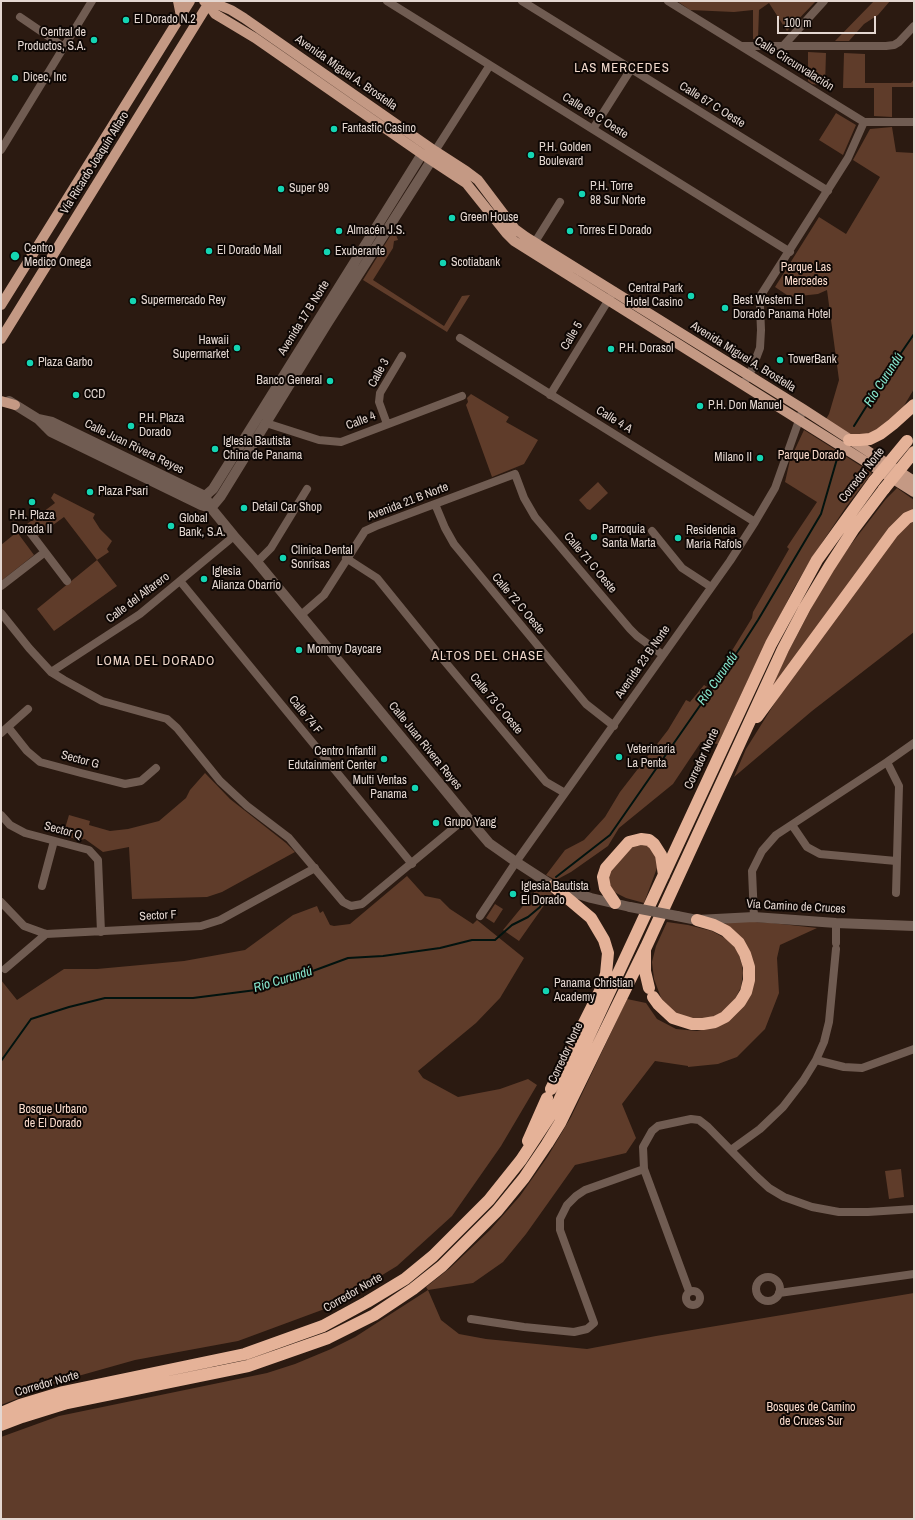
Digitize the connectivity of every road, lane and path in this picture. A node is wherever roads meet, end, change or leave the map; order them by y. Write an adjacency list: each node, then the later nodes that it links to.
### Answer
1 (92, 1): 18 (street)
2 (178, 1): 11 (main road)
3 (190, 1): 11 (main road, Vía Ricardo Joaquín Alfaro)
4 (225, 1): 10 (main road)
5 (387, 1): 19 (street, Calle 68 C Oeste)
6 (522, 1): 20 (street, Calle 67 C Oeste)
7 (668, 1): 17 (street, Calle Circunvalación)
8 (824, 1): 16 (street)
9 (208, 2): 10 (main road, Avenida Miguel A. Brostella); 13 (main road, Avenida Miguel A. Brostella); 14 (main road, Vía Ricardo Joaquín Alfaro)
10 (231, 10): 21 (main road, Avenida Miguel A. Brostella)
11 (181, 16): 34 (main road, Vía Ricardo Joaquín Alfaro)
12 (20, 17): 18 (street)
13 (226, 20): 14 (main road); 21 (main road, Avenida Miguel A. Brostella)
14 (196, 24): 36 (main road, Vía Ricardo Joaquín Alfaro)
15 (914, 26): 16 (street)
16 (784, 45): 17 (street)
17 (742, 46): 22 (street, Calle Circunvalación)
18 (64, 47): 25 (street)
19 (490, 65): 24 (street, Calle 68 C Oeste); 27 (street, Avenida 17 B Norte)
20 (631, 68): 24 (street); 28 (street, Calle 67 C Oeste)
21 (349, 98): 26 (main road, Avenida Miguel A. Brostella); 27 (main road, Avenida Miguel A. Brostella)
22 (864, 122): 23 (street); 28 (street)
23 (914, 122)
24 (593, 129): 31 (street, Calle 68 C Oeste)
25 (1, 150)
26 (422, 154): 27 (main road, Avenida Miguel A. Brostella); 58 (street, Avenida 17 B Norte)
27 (433, 156): 30 (main road, Avenida Miguel A. Brostella); 33 (main road, Avenida Miguel A. Brostella); 48 (street, Avenida 17 B Norte)
28 (828, 191): 31 (street)
29 (560, 202): 30 (street)
30 (535, 242): 32 (main road, Avenida Miguel A. Brostella)
31 (790, 252): 38 (street)
32 (614, 291): 33 (street, Calle 5); 38 (main road, Avenida Miguel A. Brostella)
33 (608, 300): 39 (main road, Avenida Miguel A. Brostella); 40 (street, Calle 5)
34 (1, 305)
35 (460, 338): 40 (street, Calle 4 A)
36 (1, 339)
37 (402, 356): 49 (street, Calle 3)
38 (749, 375): 39 (street); 46 (main road, Avenida Miguel A. Brostella)
39 (743, 385): 47 (main road, Avenida Miguel A. Brostella)
40 (550, 395): 62 (street, Calle 4 A)
41 (1, 396): 44 (street, Calle Juan Rivera Reyes)
42 (462, 396): 49 (street, Calle 4)
43 (1, 401): 44 (main road)
44 (15, 405): 58 (street, Calle Juan Rivera Reyes)
45 (914, 405): 51 (highway)
46 (802, 409): 47 (street, Avenida 23 B Norte); 51 (main road, Avenida Miguel A. Brostella)
47 (798, 420): 53 (main road, Avenida Miguel A. Brostella); 62 (street, Avenida 23 B Norte)
48 (266, 422): 49 (street, Calle 4); 60 (street, Avenida 17 B Norte)
49 (387, 424)
50 (911, 438): 93 (highway, Corredor Norte, bridge)
51 (848, 440): 53 (main road, Avenida Miguel A. Brostella)
52 (914, 452): 80 (highway, Corredor Norte, bridge)
53 (869, 458): 55 (main road); 57 (main road)
54 (515, 474): 59 (street, Avenida 21 B Norte); 75 (street, Calle 71 C Oeste)
55 (914, 481)
56 (307, 489): 68 (street)
57 (914, 492)
58 (203, 501): 60 (street, Calle Juan Rivera Reyes)
59 (435, 504): 67 (street, Avenida 21 B Norte); 78 (street, Calle 72 C Oeste)
60 (211, 508): 65 (street, Calle Juan Rivera Reyes)
61 (914, 515): 80 (highway)
62 (755, 522): 72 (street, Avenida 23 B Norte)
63 (29, 531): 66 (street)
64 (652, 531): 72 (street)
65 (234, 536): 68 (street, Calle Juan Rivera Reyes); 70 (street, Calle del Alfarero)
66 (45, 552): 69 (street); 71 (street)
67 (346, 558): 74 (street, Avenida 21 B Norte); 84 (street, Calle 73 C Oeste)
68 (257, 562): 74 (street, Calle Juan Rivera Reyes)
69 (67, 581)
70 (180, 581): 76 (street, Calle del Alfarero); 91 (street, Calle 74 F)
71 (1, 586)
72 (711, 587): 75 (street, Avenida 23 B Norte)
73 (1, 613): 76 (street)
74 (301, 616): 86 (street, Calle Juan Rivera Reyes)
75 (663, 655): 78 (street, Avenida 23 B Norte)
76 (51, 672): 92 (street)
77 (28, 709): 79 (street, Sector G)
78 (614, 726): 84 (street, Avenida 23 B Norte)
79 (4, 730): 83 (street, Sector G)
80 (741, 739): 107 (highway, Corredor Norte)
81 (914, 743): 82 (street)
82 (887, 762): 87 (street); 89 (street)
83 (156, 768)
84 (565, 794): 90 (street, Avenida 23 B Norte)
85 (1, 815): 88 (street, Sector Q)
86 (467, 817): 90 (street, Calle Juan Rivera Reyes); 91 (street)
87 (792, 824): 89 (street); 101 (street)
88 (54, 841): 94 (street); 105 (street, Sector Q)
89 (896, 861): 96 (street)
90 (516, 862): 95 (street, Calle Juan Rivera Reyes); 99 (street, Avenida 23 B Norte)
91 (412, 864): 92 (street)
92 (315, 868): 105 (street, Sector F)
93 (664, 875): 98 (highway); 112 (highway, Corredor Norte)
94 (42, 886)
95 (553, 886): 98 (street, Calle Juan Rivera Reyes); 112 (highway)
96 (896, 894)
97 (1, 902): 106 (street, Sector F)
98 (615, 903): 100 (street, Calle Juan Rivera Reyes, bridge)
99 (480, 916)
100 (677, 916): 102 (street, Vía Camino de Cruces)
101 (754, 917): 102 (street, Vía Camino de Cruces); 103 (street, Vía Camino de Cruces)
102 (697, 920): 107 (highway)
103 (836, 923): 104 (street, Vía Camino de Cruces); 110 (street)
104 (914, 926)
105 (101, 932): 106 (street, Sector F)
106 (46, 934): 108 (street)
107 (646, 947): 120 (highway, Corredor Norte)
108 (5, 969)
109 (914, 1049): 110 (street)
110 (816, 1060): 111 (street)
111 (731, 1150): 113 (street); 114 (street)
112 (521, 1160): 119 (highway, Corredor Norte)
113 (644, 1169): 116 (street); 118 (street)
114 (914, 1209)
115 (914, 1274): 117 (street)
116 (689, 1292)
117 (779, 1293)
118 (471, 1320)
119 (1, 1412)
120 (1, 1426)

